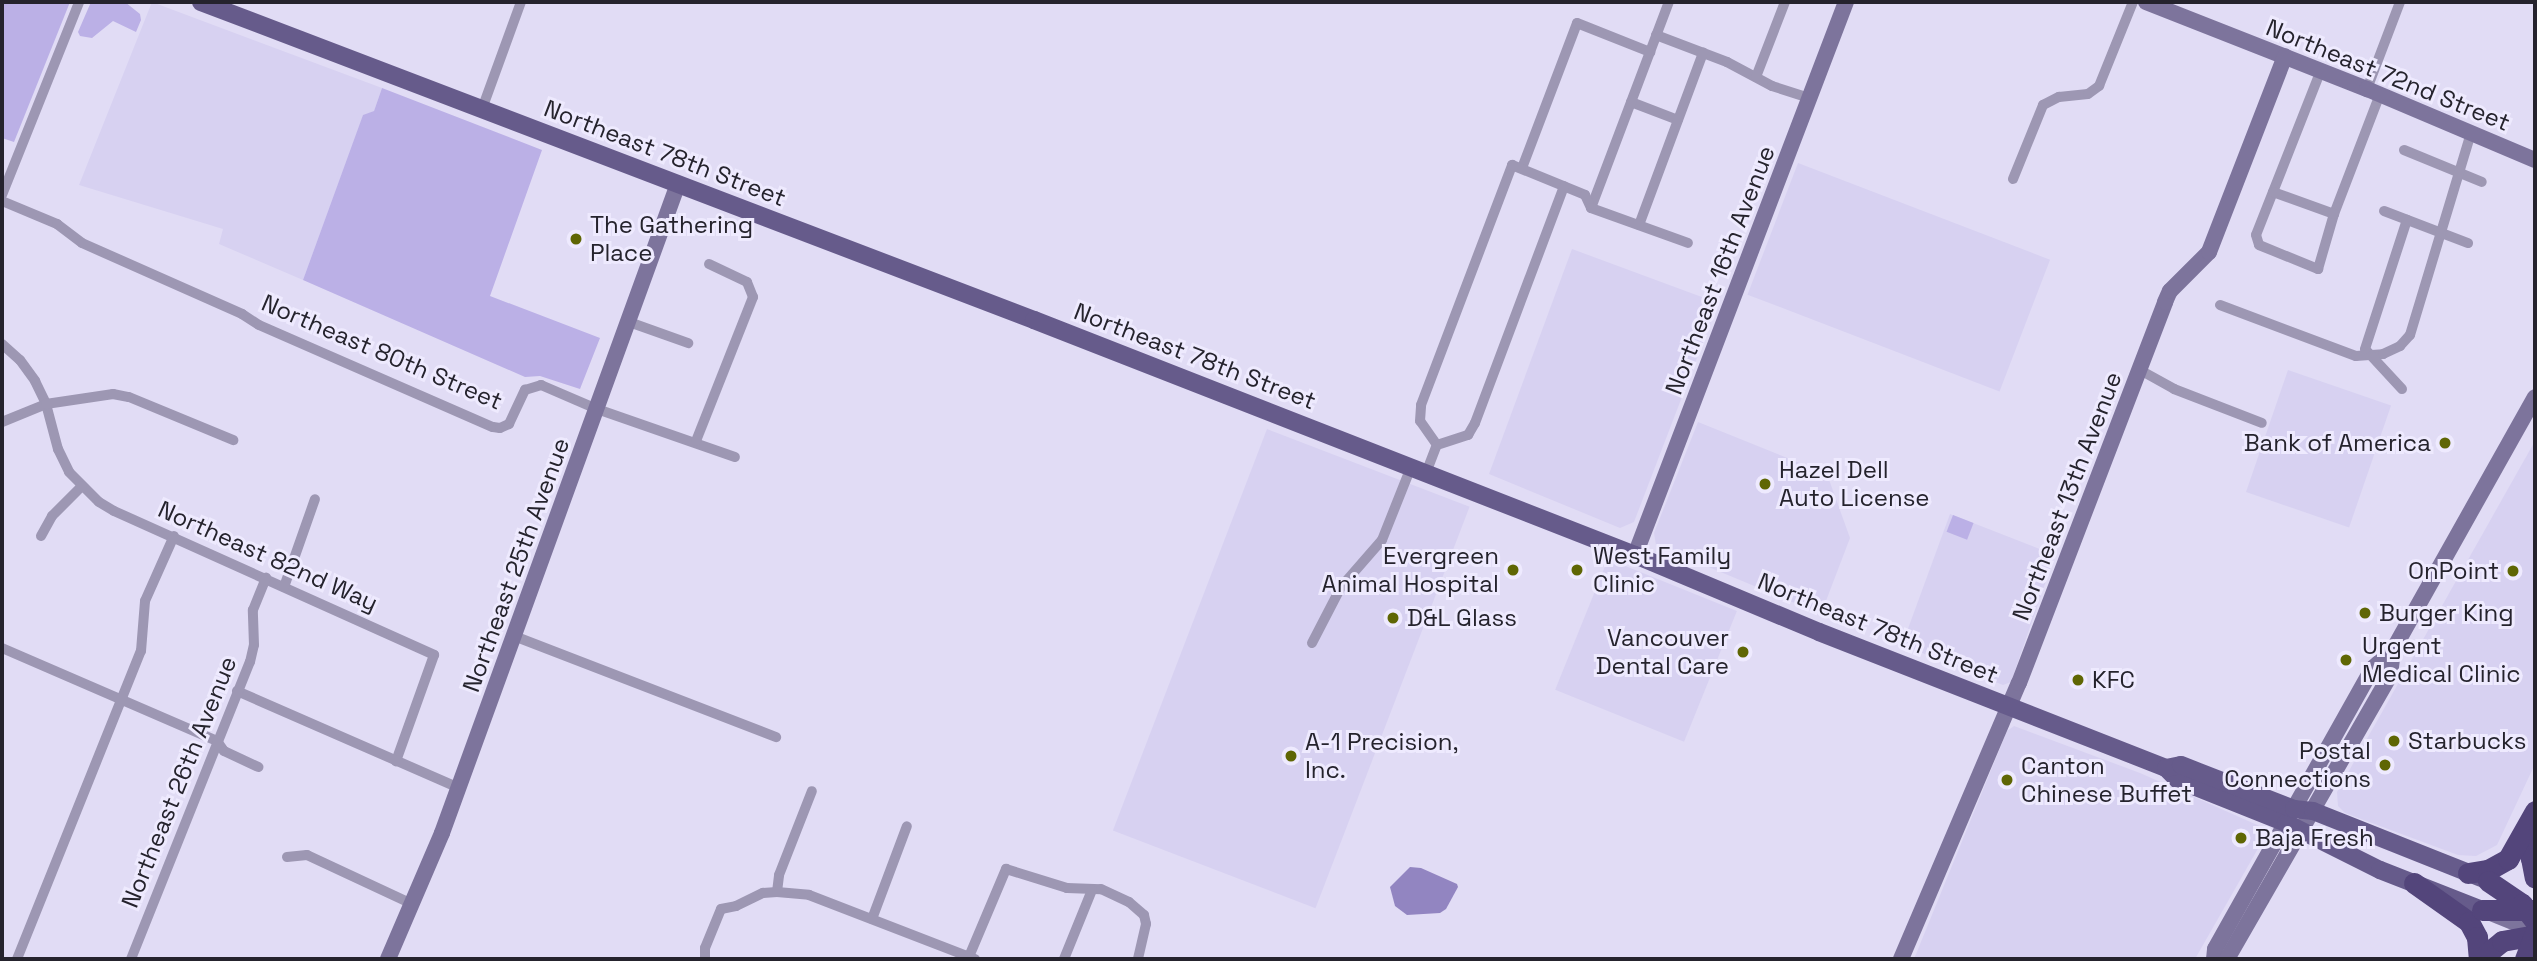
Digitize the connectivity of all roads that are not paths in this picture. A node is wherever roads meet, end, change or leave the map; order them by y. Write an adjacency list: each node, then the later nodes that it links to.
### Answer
1 (79, 2): 31 (street)
2 (201, 2): 19 (main road, Northeast 78th Street)
3 (521, 2): 19 (street)
4 (1669, 2): 10 (street)
5 (1784, 2): 15 (street)
6 (1846, 2): 17 (street, Northeast 16th Avenue)
7 (2133, 2): 26 (street)
8 (2146, 2): 13 (street, Northeast 72nd Street)
9 (2400, 2): 16 (street)
10 (1657, 36): 11 (street); 12 (street)
11 (1650, 52): 18 (street); 24 (street)
12 (1703, 53): 15 (street); 20 (street)
13 (2284, 56): 14 (street, Northeast 72nd Street); 47 (street, Northeast 13th Avenue)
14 (2321, 70): 16 (street, Northeast 72nd Street); 30 (street)
15 (1756, 77): 17 (street)
16 (2373, 91): 21 (street, Northeast 72nd Street); 35 (street)
17 (1810, 98): 63 (street, Northeast 16th Avenue)
18 (1631, 102): 20 (street); 33 (street)
19 (482, 109): 28 (main road, Northeast 78th Street)
20 (1678, 120): 37 (street)
21 (2471, 133): 23 (street, Northeast 72nd Street); 25 (street)
22 (2404, 150): 25 (street)
23 (2535, 160)
24 (1522, 168): 29 (street); 56 (street)
25 (2458, 173): 27 (street); 38 (street)
26 (2013, 179)
27 (2482, 182)
28 (678, 184): 43 (street, Northeast 25th Avenue); 58 (main road, Northeast 78th Street)
29 (1564, 186): 33 (street); 56 (street)
30 (2273, 192): 35 (street); 35 (street)
31 (2, 195)
32 (2, 201): 51 (street, Northeast 80th Street)
33 (1591, 208): 37 (street)
34 (2384, 211): 36 (street)
35 (2334, 214)
36 (2407, 220): 38 (street); 46 (street)
37 (1639, 225): 39 (street)
38 (2439, 232): 40 (street); 46 (street)
39 (1688, 243)
40 (2468, 243)
41 (709, 264): 55 (street)
42 (2220, 305): 46 (street)
43 (629, 322): 44 (street); 51 (street, Northeast 25th Avenue)
44 (688, 343)
45 (2, 344): 50 (street, Northeast 82nd Way)
46 (2373, 356): 48 (street)
47 (2140, 370): 53 (street); 72 (street, Northeast 13th Avenue)
48 (2402, 389)
49 (2535, 397): 69 (street)
50 (46, 404): 52 (street); 54 (street); 59 (street, Northeast 82nd Way)
51 (597, 409): 55 (street, Northeast 80th Street); 66 (street, Northeast 25th Avenue)
52 (2, 422)
53 (2262, 423)
54 (233, 440)
55 (696, 441): 57 (street, Northeast 80th Street)
56 (1437, 445): 58 (street)
57 (735, 457)
58 (1419, 470): 63 (main road, Northeast 78th Street); 67 (street)
59 (85, 489): 61 (street); 62 (street, Northeast 82nd Way)
60 (315, 499): 65 (street)
61 (41, 536)
62 (174, 536): 64 (street, Northeast 82nd Way); 71 (street)
63 (1635, 555): 72 (main road, Northeast 78th Street)
64 (266, 578): 65 (street, Northeast 82nd Way); 70 (street, Northeast 26th Avenue)
65 (284, 587): 75 (street, Northeast 82nd Way)
66 (514, 636): 73 (street); 77 (street, Northeast 25th Avenue)
67 (1312, 643)
68 (2, 648): 71 (street)
69 (2393, 650): 79 (street); 81 (street)
70 (237, 691): 74 (street, Northeast 26th Avenue); 75 (street)
71 (120, 698): 74 (street); 97 (street)
72 (2009, 706): 81 (main road, Northeast 78th Street); 102 (street, Northeast 13th Avenue)
73 (776, 737)
74 (217, 741): 76 (street); 98 (street, Northeast 26th Avenue)
75 (396, 761): 77 (street)
76 (258, 767)
77 (458, 788): 90 (street, Northeast 25th Avenue)
78 (812, 791): 89 (street)
79 (2313, 811): 81 (main road, Northeast 78th Street); 84 (main road, Northeast 78th Street)
80 (2535, 812): 84 (highway); 85 (highway)
81 (2294, 821): 87 (main road, Northeast 78th Street); 103 (street); 104 (street)
82 (907, 827): 93 (street)
83 (287, 857): 90 (street)
84 (2468, 873): 86 (main road, Northeast 78th Street)
85 (2535, 878)
86 (2488, 881): 92 (highway)
87 (2414, 883): 91 (main road, Northeast 78th Street); 105 (highway)
88 (1092, 890): 95 (street); 96 (street); 101 (street)
89 (777, 892): 93 (street); 100 (street)
90 (412, 904): 99 (street, Northeast 25th Avenue)
91 (2483, 910): 92 (highway); 94 (street, Northeast 78th Street)
92 (2533, 910)
93 (872, 919): 95 (street)
94 (2535, 933): 105 (highway); 106 (highway, bridge)
95 (971, 958)
96 (1142, 958)
97 (17, 959)
98 (131, 959)
99 (388, 959)
100 (705, 959)
101 (1064, 959)
102 (1901, 959)
103 (2214, 959)
104 (2227, 959)
105 (2480, 959)
106 (2525, 959)

